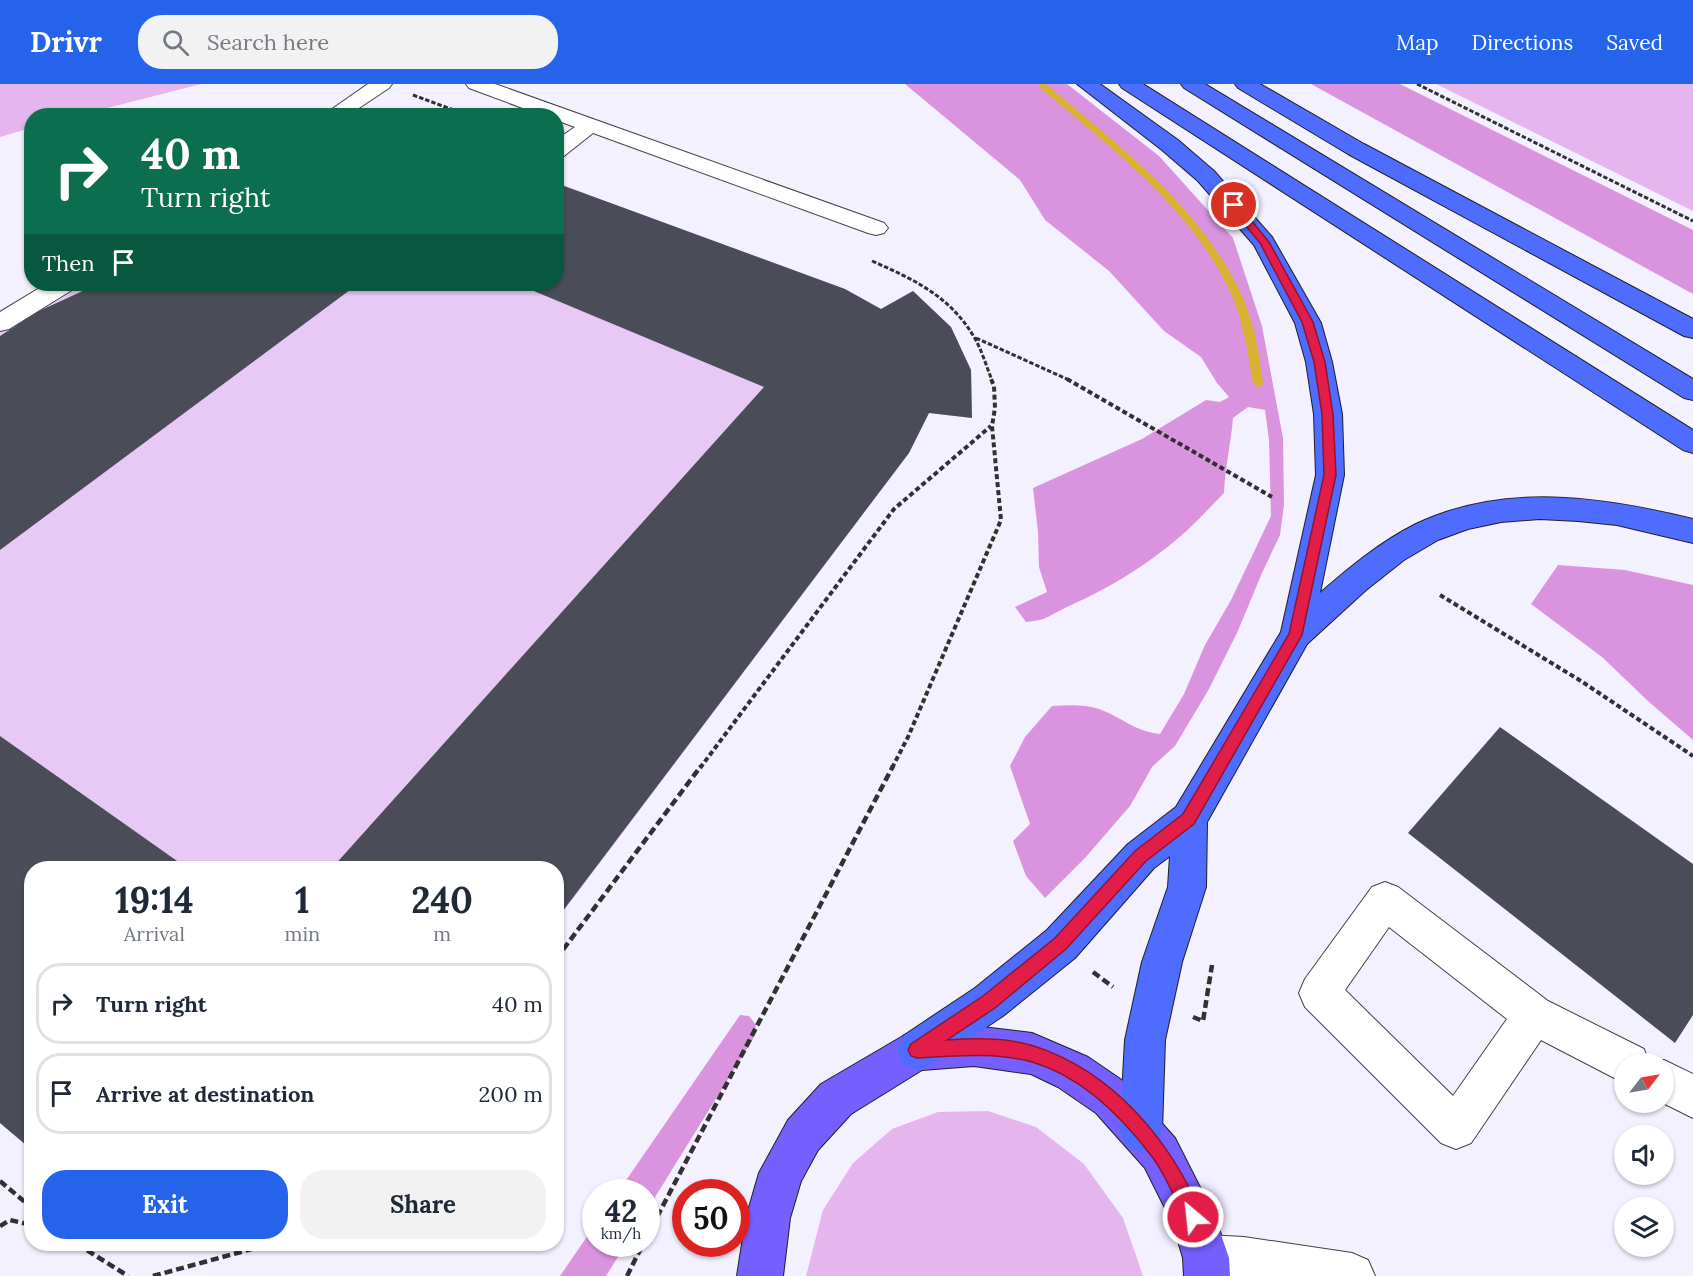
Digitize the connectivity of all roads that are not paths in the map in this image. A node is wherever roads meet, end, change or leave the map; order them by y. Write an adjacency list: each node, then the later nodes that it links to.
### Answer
1 (341, 84): 8 (street)
2 (476, 84): 10 (street)
3 (1087, 84): 22 (highway)
4 (1129, 84): 20 (highway)
5 (1191, 84): 19 (highway)
6 (1217, 84): 14 (highway)
7 (1245, 84): 14 (highway)
8 (375, 89): 9 (street)
9 (345, 108)
10 (543, 108)
11 (564, 115): 12 (street)
12 (591, 125): 13 (street); 15 (street)
13 (564, 145)
14 (1356, 149): 18 (highway)
15 (876, 228)
16 (52, 291): 17 (street)
17 (0, 323)
18 (1693, 330)
19 (1693, 391)
20 (1693, 443)
21 (1693, 531): 22 (highway)
22 (1296, 635): 23 (highway)
23 (1189, 819): 25 (highway); 29 (highway)
24 (1534, 1015): 24 (street); 26 (street)
25 (917, 1050): 29 (main road); 31 (main road)
26 (1614, 1056)
27 (1674, 1087): 28 (street)
28 (1693, 1097)
29 (1140, 1131): 30 (main road)
30 (1207, 1267): 32 (street)
31 (760, 1276)
32 (1352, 1276)

